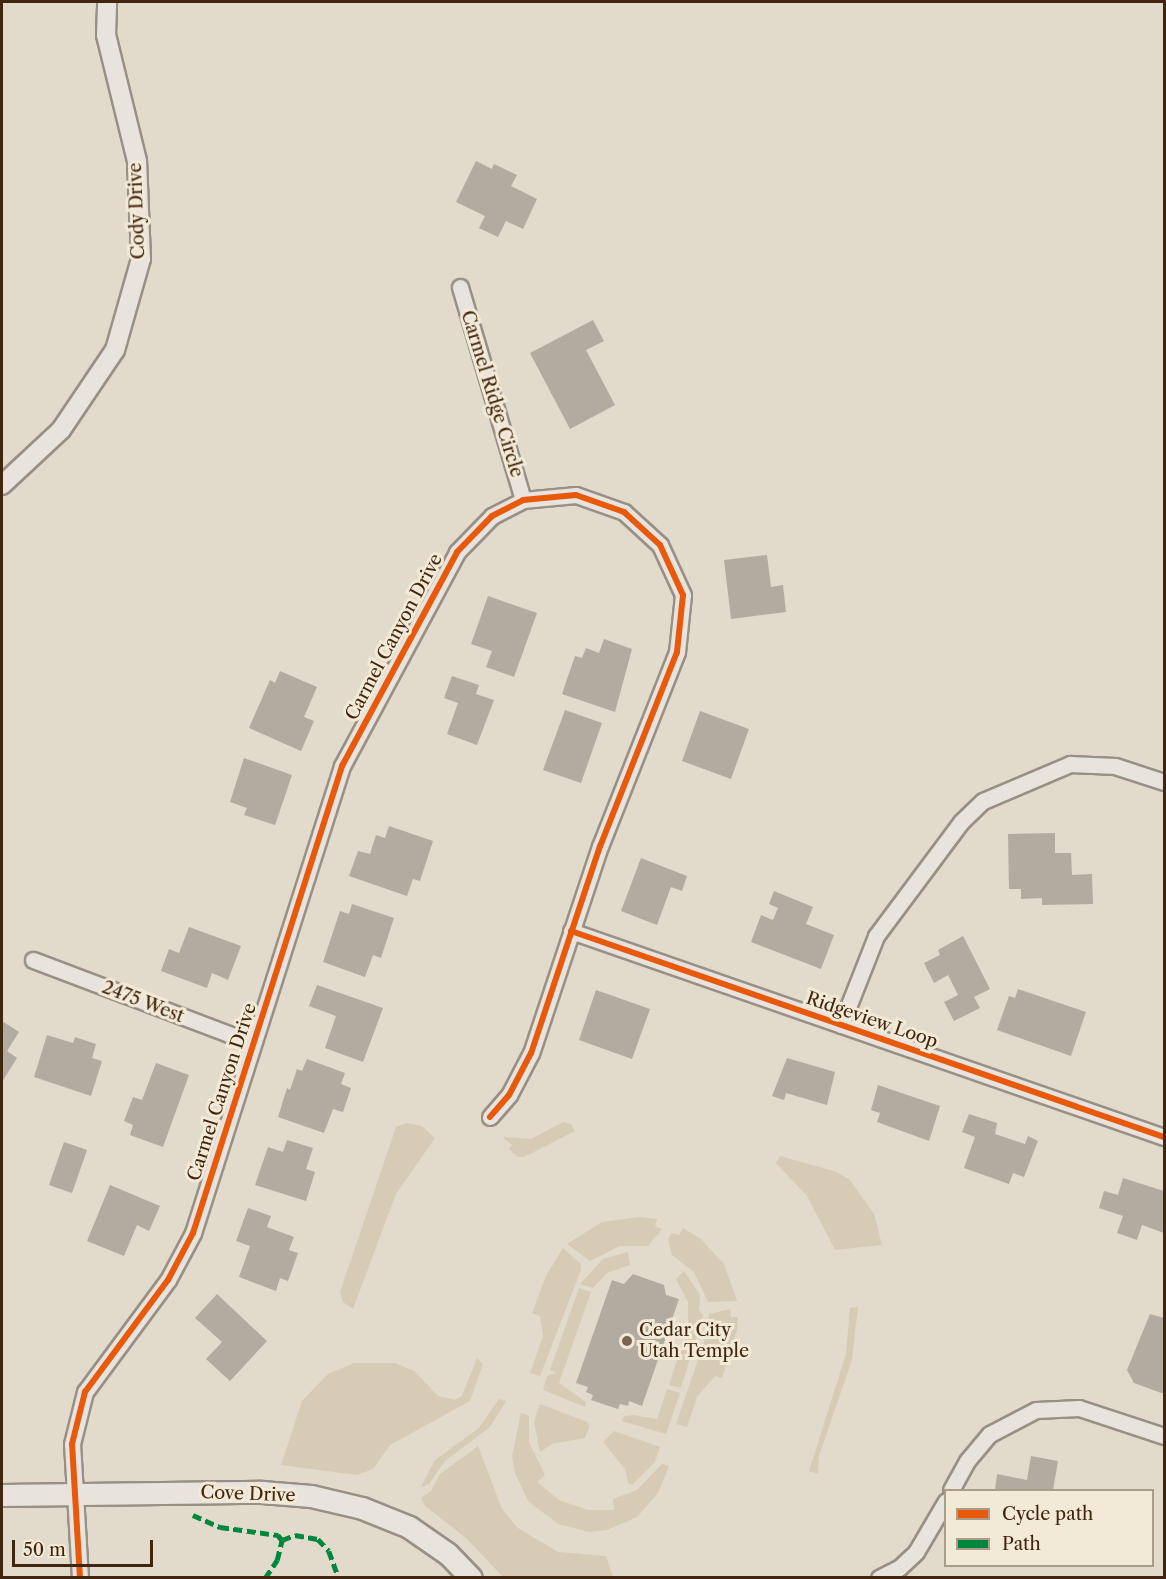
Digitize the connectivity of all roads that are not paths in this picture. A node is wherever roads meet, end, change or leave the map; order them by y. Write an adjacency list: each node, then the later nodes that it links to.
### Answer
1 (107, 2): 3 (street, Cody Drive)
2 (460, 287): 4 (street, Carmel Ridge Circle)
3 (2, 485)
4 (523, 500): 6 (street, Carmel Canyon Drive); 9 (street, Carmel Canyon Drive)
5 (1164, 782): 8 (street, Ridgeview Loop)
6 (571, 931): 8 (street, Ridgeview Loop); 10 (street, Carmel Canyon Drive)
7 (33, 960): 9 (street, 2475 West)
8 (841, 1025): 11 (street, Ridgeview Loop)
9 (253, 1043): 14 (street, Carmel Canyon Drive)
10 (490, 1117)
11 (1164, 1137)
12 (1164, 1436): 13 (street)
13 (952, 1489)
14 (72, 1492): 15 (main road, Cove Drive); 17 (street, Carmel Canyon Drive); 18 (main road, Cove Drive)
15 (2, 1495)
16 (944, 1503): 19 (street)
17 (80, 1578)
18 (471, 1578)
19 (879, 1578)

